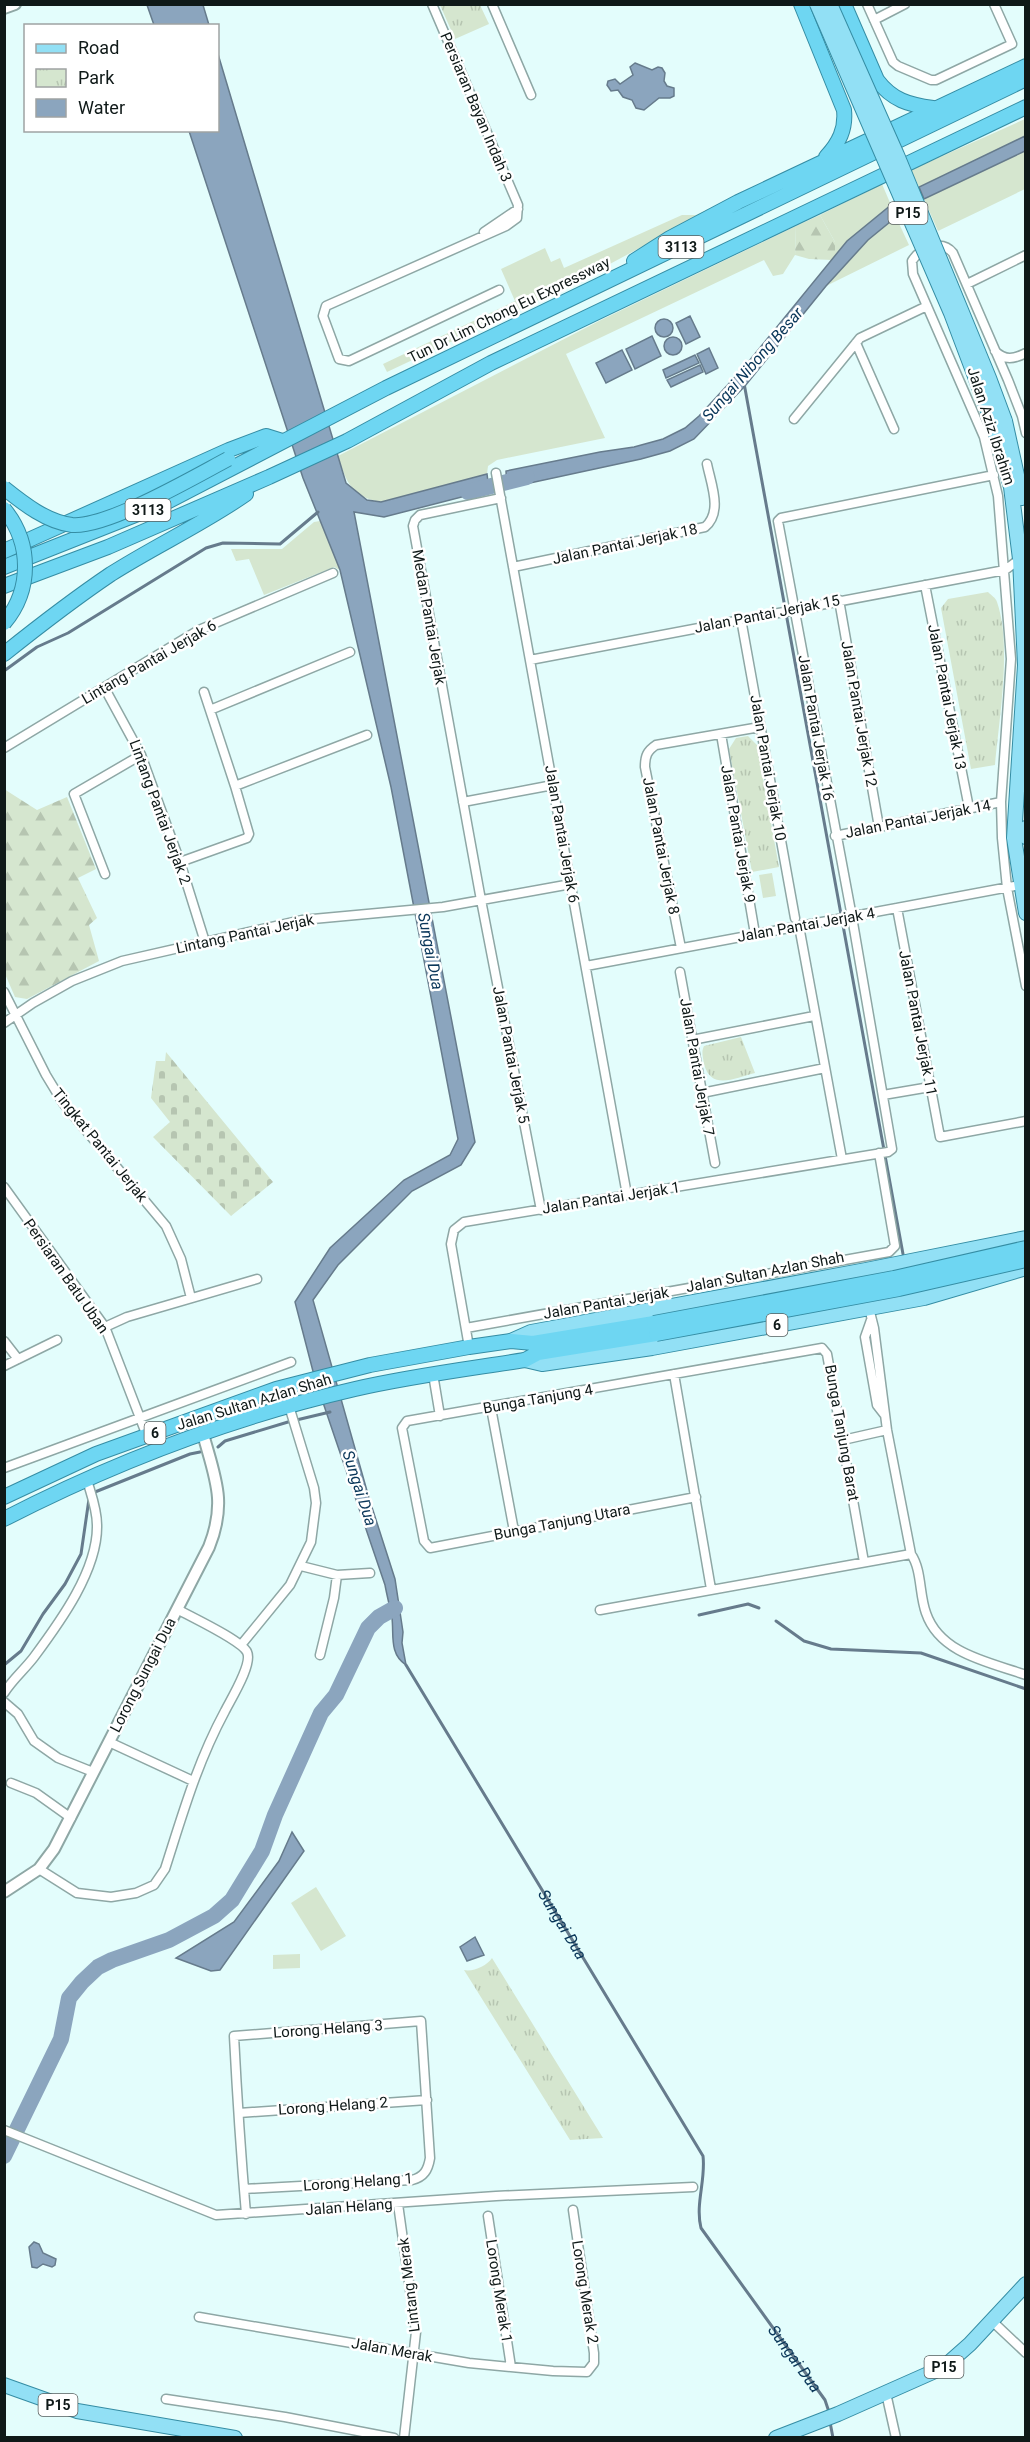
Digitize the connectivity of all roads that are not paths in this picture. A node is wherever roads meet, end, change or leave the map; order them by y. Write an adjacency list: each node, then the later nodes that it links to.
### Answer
1 (15, 4): 11 (street)
2 (432, 4): 22 (street, Persiaran Bayan Indah 3)
3 (492, 4): 15 (street)
4 (801, 4): 18 (highway)
5 (817, 4): 30 (main road, Jalan Aziz Ibrahim / P15, bridge)
6 (830, 4): 30 (main road, Jalan Aziz Ibrahim / P15, bridge)
7 (844, 4): 17 (highway)
8 (867, 4): 12 (street)
9 (905, 4): 12 (street)
10 (994, 4): 12 (street)
11 (4, 8)
12 (874, 20)
13 (1026, 66): 17 (highway)
14 (1026, 80): 21 (highway, Tun Dr Lim Chong Eu Expressway / 3113)
15 (531, 95)
16 (1026, 107): 37 (highway, 3113)
17 (933, 108): 18 (highway)
18 (820, 163): 21 (highway)
19 (1026, 255): 20 (street)
20 (967, 284): 23 (street); 25 (street)
21 (594, 286): 33 (highway, Tun Dr Lim Chong Eu Expressway / 3113)
22 (499, 290)
23 (927, 306): 24 (street); 36 (street)
24 (856, 343): 29 (street); 31 (street)
25 (995, 351): 27 (street); 28 (street)
26 (1026, 353): 27 (street)
27 (1016, 358): 28 (street)
28 (1008, 380): 32 (street)
29 (794, 419)
30 (999, 423): 41 (main road, Jalan Aziz Ibrahim / P15); 43 (main road, Jalan Aziz Ibrahim / P15)
31 (894, 429)
32 (1026, 434)
33 (280, 442): 38 (highway, bridge); 42 (highway); 44 (highway, Tun Dr Lim Chong Eu Expressway / 3113)
34 (706, 464): 45 (street, Jalan Pantai Jerjak 18)
35 (496, 473): 39 (street, Jalan Pantai Jerjak 6)
36 (994, 476): 46 (street); 52 (street, Jalan Pantai Jerjak 16)
37 (269, 477): 50 (highway, 3113); 56 (highway)
38 (4, 488)
39 (500, 495): 45 (street, Jalan Pantai Jerjak 6); 68 (street, Medan Pantai Jerjak)
40 (4, 509): 54 (highway, bridge)
41 (1026, 515)
42 (4, 551)
43 (1020, 559): 46 (street, Jalan Pantai Jerjak 15); 48 (main road, Jalan Aziz Ibrahim / P15)
44 (4, 567)
45 (513, 567): 57 (street, Jalan Pantai Jerjak 6)
46 (1005, 570): 48 (street); 49 (street, Jalan Pantai Jerjak 15); 69 (street)
47 (333, 573): 58 (street, Lintang Pantai Jerjak 6)
48 (1021, 580): 78 (main road, Jalan Aziz Ibrahim / P15)
49 (925, 585): 51 (street, Jalan Pantai Jerjak 15); 70 (street, Jalan Pantai Jerjak 13)
50 (4, 586)
51 (839, 600): 52 (street, Jalan Pantai Jerjak 15); 71 (street, Jalan Pantai Jerjak 12)
52 (788, 610): 53 (street, Jalan Pantai Jerjak 15); 73 (street, Jalan Pantai Jerjak 16)
53 (741, 619): 57 (street, Jalan Pantai Jerjak 15); 61 (street, Jalan Pantai Jerjak 10)
54 (4, 623)
55 (350, 652): 60 (street)
56 (4, 654)
57 (530, 660): 66 (street, Jalan Pantai Jerjak 6)
58 (104, 687): 64 (street, Lintang Pantai Jerjak 6); 65 (street, Lintang Pantai Jerjak 2)
59 (204, 692): 60 (street)
60 (210, 710): 67 (street)
61 (760, 727): 62 (street, Jalan Pantai Jerjak 8); 83 (street, Jalan Pantai Jerjak 10)
62 (721, 734): 84 (street, Jalan Pantai Jerjak 9); 86 (street, Jalan Pantai Jerjak 8)
63 (367, 735): 67 (street)
64 (4, 747)
65 (141, 755): 75 (street, Lintang Pantai Jerjak 2); 76 (street)
66 (553, 785): 68 (street); 77 (street, Jalan Pantai Jerjak 6)
67 (235, 786): 75 (street)
68 (463, 802): 79 (street, Medan Pantai Jerjak)
69 (1001, 802): 70 (street, Jalan Pantai Jerjak 14); 78 (street)
70 (969, 808): 71 (street, Jalan Pantai Jerjak 14)
71 (879, 827): 73 (street, Jalan Pantai Jerjak 14)
72 (1026, 828): 74 (main road)
73 (835, 836): 82 (street, Jalan Pantai Jerjak 16)
74 (1026, 837)
75 (180, 862): 85 (street, Lintang Pantai Jerjak 2)
76 (105, 874)
77 (571, 884): 79 (street, Lintang Pantai Jerjak); 87 (street, Jalan Pantai Jerjak 6)
78 (1018, 886): 80 (street, Jalan Pantai Jerjak 4); 81 (main road, Jalan Aziz Ibrahim / P15); 89 (street)
79 (481, 900): 85 (street, Lintang Pantai Jerjak); 105 (street, Jalan Pantai Jerjak 5)
80 (897, 908): 82 (street, Jalan Pantai Jerjak 4); 96 (street, Jalan Pantai Jerjak 11)
81 (1026, 913)
82 (847, 918): 83 (street, Jalan Pantai Jerjak 4); 98 (street, Jalan Pantai Jerjak 16)
83 (797, 922): 84 (street, Jalan Pantai Jerjak 4); 92 (street, Jalan Pantai Jerjak 10)
84 (755, 934): 86 (street, Jalan Pantai Jerjak 4)
85 (205, 942): 91 (street, Lintang Pantai Jerjak)
86 (681, 948): 87 (street, Jalan Pantai Jerjak 4)
87 (586, 966): 104 (street, Jalan Pantai Jerjak 6)
88 (680, 972): 94 (street, Jalan Pantai Jerjak 7)
89 (1026, 986)
90 (4, 992): 91 (street, Tingkat Pantai Jerjak)
91 (16, 1014): 93 (street, Lintang Pantai Jerjak); 114 (street, Tingkat Pantai Jerjak)
92 (814, 1016): 94 (street); 95 (street, Jalan Pantai Jerjak 10)
93 (4, 1023)
94 (692, 1040): 97 (street, Jalan Pantai Jerjak 7)
95 (825, 1068): 97 (street); 101 (street, Jalan Pantai Jerjak 10)
96 (930, 1087): 98 (street); 99 (street, Jalan Pantai Jerjak 11)
97 (702, 1093): 102 (street, Jalan Pantai Jerjak 7)
98 (883, 1095): 100 (street, Jalan Pantai Jerjak 16)
99 (1026, 1121)
100 (883, 1153): 101 (street, Jalan Pantai Jerjak 1); 109 (street, Jalan Pantai Jerjak 16)
101 (842, 1160): 104 (street, Jalan Pantai Jerjak 1)
102 (715, 1163)
103 (4, 1187): 116 (street, Persiaran Batu Uban)
104 (627, 1195): 105 (street, Jalan Pantai Jerjak 1)
105 (541, 1210): 117 (street, Jalan Pantai Jerjak 1)
106 (1026, 1238): 108 (main road, Jalan Sultan Azlan Shah / 6)
107 (1026, 1248): 118 (highway, Jalan Sultan Azlan Shah / 6, bridge)
108 (959, 1251): 113 (main road); 121 (main road, Jalan Sultan Azlan Shah / 6)
109 (889, 1252): 117 (street, Jalan Pantai Jerjak)
110 (1026, 1260): 118 (highway, Jalan Sultan Azlan Shah / 6, bridge)
111 (1026, 1268): 113 (main road, Jalan Sultan Azlan Shah / 6)
112 (257, 1279): 114 (street)
113 (964, 1288): 115 (main road, Jalan Sultan Azlan Shah / 6)
114 (191, 1298): 116 (street)
115 (870, 1314): 124 (main road, Jalan Sultan Azlan Shah / 6); 133 (street)
116 (105, 1327): 131 (street, Persiaran Batu Uban)
117 (466, 1328): 122 (street, Jalan Pantai Jerjak 1)
118 (655, 1328): 121 (highway, Jalan Sultan Azlan Shah / 6); 124 (highway, Jalan Sultan Azlan Shah / 6)
119 (57, 1340): 123 (street)
120 (4, 1341): 123 (street)
121 (511, 1341): 122 (highway, Jalan Sultan Azlan Shah / 6)
122 (469, 1347): 135 (highway, Jalan Sultan Azlan Shah / 6)
123 (18, 1359): 126 (street)
124 (525, 1360): 127 (highway, Jalan Sultan Azlan Shah / 6)
125 (291, 1362): 131 (street)
126 (4, 1366)
127 (433, 1374): 130 (highway, Jalan Sultan Azlan Shah / 6); 132 (street)
128 (674, 1374): 129 (street, Bunga Tanjung 4); 136 (street, Bunga Tanjung Barat); 140 (street)
129 (491, 1408): 132 (street, Bunga Tanjung 4); 142 (street)
130 (292, 1411): 134 (highway, Jalan Sultan Azlan Shah / 6); 146 (street)
131 (140, 1416): 135 (street, Persiaran Batu Uban); 137 (street)
132 (440, 1416): 143 (street, Bunga Tanjung 4)
133 (887, 1430): 136 (street); 144 (street)
134 (203, 1434): 138 (highway, Jalan Sultan Azlan Shah / 6); 150 (street, Lorong Sungai Dua)
135 (147, 1436): 139 (highway, Jalan Sultan Azlan Shah / 6)
136 (843, 1440): 145 (street, Bunga Tanjung Barat)
137 (4, 1468)
138 (89, 1486): 141 (highway, Jalan Sultan Azlan Shah / 6); 155 (street)
139 (4, 1497)
140 (696, 1497): 142 (street, Bunga Tanjung Utara); 149 (street)
141 (4, 1519)
142 (514, 1532): 143 (street, Bunga Tanjung Utara)
143 (428, 1547)
144 (911, 1554): 145 (street); 154 (street)
145 (864, 1562): 149 (street)
146 (301, 1566): 148 (street); 152 (street)
147 (370, 1573): 148 (street)
148 (337, 1575): 153 (street)
149 (711, 1589): 151 (street)
150 (177, 1609): 152 (street); 157 (street, Lorong Sungai Dua)
151 (600, 1610)
152 (241, 1645): 159 (street)
153 (320, 1655)
154 (1026, 1675)
155 (4, 1693)
156 (4, 1702): 158 (street)
157 (109, 1742): 158 (street, Lorong Sungai Dua); 159 (street)
158 (93, 1772): 161 (street, Lorong Sungai Dua)
159 (193, 1781): 162 (street)
160 (10, 1783): 161 (street)
161 (71, 1818): 162 (street, Lorong Sungai Dua)
162 (39, 1869): 163 (street, Lorong Sungai Dua)
163 (4, 1892)
164 (421, 2021): 165 (street, Lorong Helang 1); 166 (street, Lorong Helang 3)
165 (427, 2100): 166 (street, Lorong Helang 2); 169 (street, Lorong Helang 1)
166 (239, 2113): 169 (street)
167 (5, 2130): 172 (street, Jalan Helang)
168 (693, 2187): 170 (street, Jalan Helang)
169 (244, 2190): 172 (street)
170 (398, 2204): 172 (street, Jalan Helang); 178 (street, Lintang Merak)
171 (573, 2210): 180 (street, Lorong Merak 2)
172 (246, 2214)
173 (488, 2216): 179 (street, Lorong Merak 1)
174 (1026, 2284): 176 (main road, P15)
175 (199, 2317): 178 (street, Jalan Merak)
176 (992, 2321): 177 (street); 182 (main road, P15)
177 (1026, 2353)
178 (414, 2354): 179 (street, Jalan Merak); 186 (street, Lintang Merak)
179 (511, 2367): 180 (street, Jalan Merak)
180 (587, 2372)
181 (4, 2385): 184 (main road, P15)
182 (886, 2393): 187 (main road, P15); 188 (street)
183 (166, 2399): 185 (street)
184 (235, 2438)
185 (394, 2438)
186 (404, 2438)
187 (776, 2438)
188 (896, 2438)

